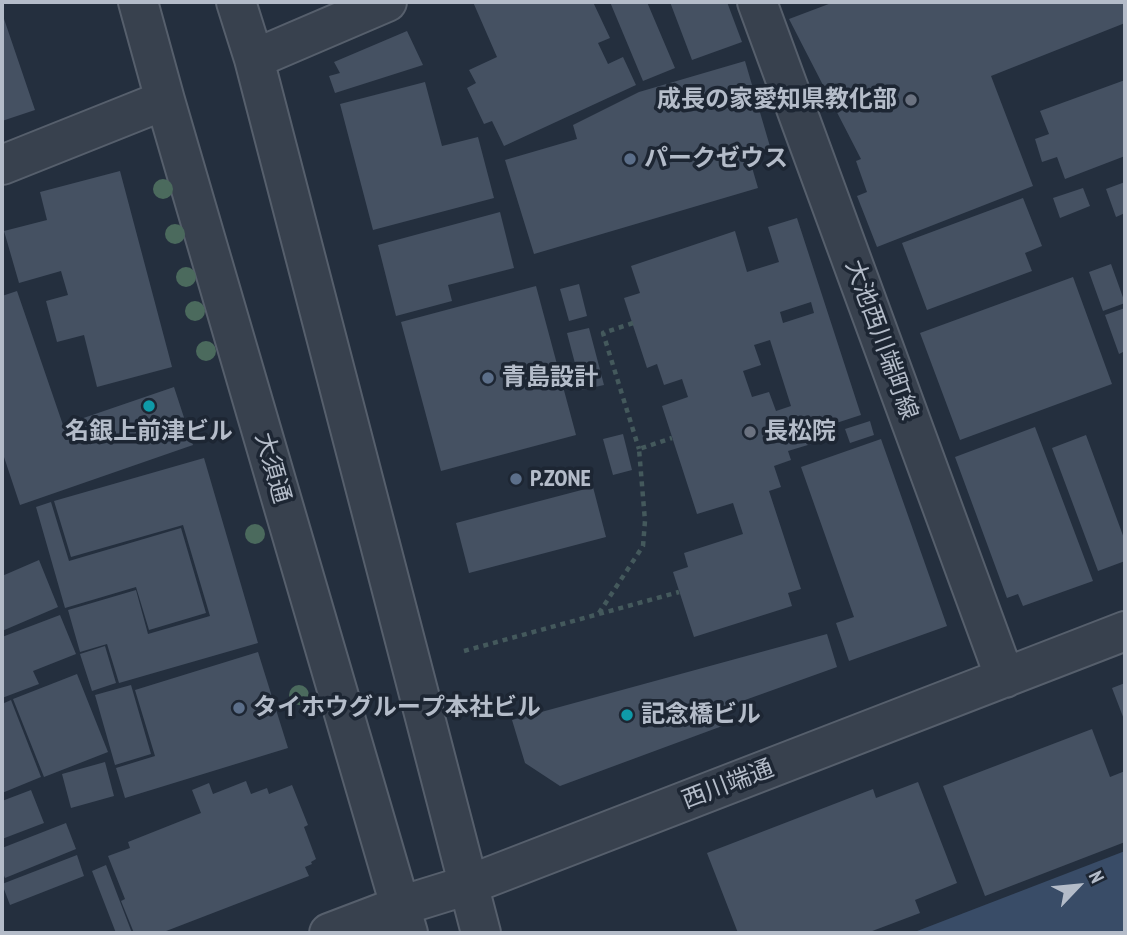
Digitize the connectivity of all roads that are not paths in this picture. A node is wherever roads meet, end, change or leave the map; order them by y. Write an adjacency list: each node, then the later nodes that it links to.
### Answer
1 (138, 2): 6 (street, 大須通)
2 (236, 2): 5 (street)
3 (387, 2): 5 (street)
4 (757, 2): 9 (street, 大池西川端町線)
5 (254, 59): 10 (street)
6 (165, 100): 7 (street); 11 (street, 大須通)
7 (2, 165)
8 (1125, 631): 9 (street, 西川端通)
9 (1005, 678): 10 (street, 西川端通)
10 (468, 885): 11 (street, 西川端通); 13 (street)
11 (404, 920): 12 (street, 西川端通)
12 (329, 933)
13 (481, 933)

